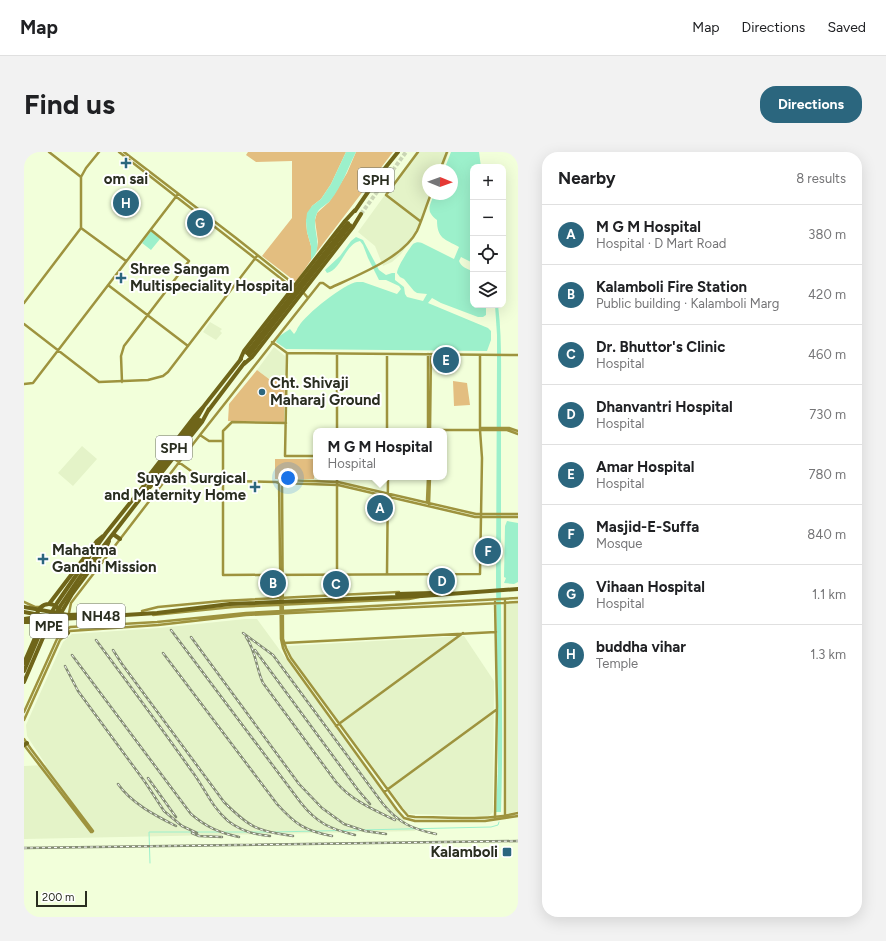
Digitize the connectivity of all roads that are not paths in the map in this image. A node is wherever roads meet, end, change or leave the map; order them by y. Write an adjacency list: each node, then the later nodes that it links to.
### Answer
1 (49, 152): 10 (street)
2 (99, 152): 10 (street)
3 (119, 152): 9 (street)
4 (124, 152): 9 (street)
5 (398, 152): 13 (highway, SPH)
6 (418, 152): 14 (street)
7 (447, 152): 8 (street)
8 (442, 164)
9 (144, 170): 11 (street)
10 (82, 177): 16 (street)
11 (177, 196): 17 (street); 18 (street)
12 (429, 200): 14 (street)
13 (355, 210): 15 (highway, SPH); 21 (highway)
14 (420, 221): 23 (street)
15 (349, 224): 22 (highway, SPH); 30 (highway, SPH, bridge)
16 (81, 228): 19 (street); 24 (street)
17 (151, 230): 19 (street); 25 (street)
18 (256, 257): 21 (street); 28 (street)
19 (126, 261): 20 (street)
20 (108, 284): 25 (street); 29 (street)
21 (294, 287): 22 (street); 37 (highway)
22 (303, 294): 23 (street); 38 (highway)
23 (308, 298): 27 (street)
24 (24, 303)
25 (148, 315): 28 (street); 39 (street)
26 (24, 324): 29 (street)
27 (272, 342): 31 (street); 51 (street)
28 (188, 346): 39 (street)
29 (58, 350): 39 (street); 40 (street)
30 (248, 354): 37 (highway, SPH); 38 (highway, SPH)
31 (287, 354): 32 (street); 44 (street)
32 (337, 354): 33 (street); 45 (street)
33 (387, 354): 34 (street); 46 (street)
34 (430, 354): 35 (street); 47 (street)
35 (480, 355): 36 (street); 48 (street)
36 (518, 355)
37 (240, 360): 41 (highway, SPH)
38 (244, 364): 42 (highway, SPH)
39 (122, 382)
40 (24, 384)
41 (204, 406): 43 (highway, SPH); 53 (highway)
42 (209, 409): 43 (highway, SPH); 55 (highway)
43 (198, 419): 57 (highway, SPH, bridge)
44 (286, 422): 52 (street); 54 (street)
45 (337, 428)
46 (387, 428)
47 (429, 428)
48 (480, 429): 49 (street); 50 (street); 67 (street)
49 (447, 430)
50 (518, 433)
51 (200, 434): 52 (street); 56 (street)
52 (222, 441): 60 (street)
53 (166, 452): 55 (street); 63 (highway)
54 (313, 456)
55 (174, 458): 56 (street); 64 (highway)
56 (180, 463): 60 (street); 71 (street)
57 (152, 479): 63 (highway, SPH); 64 (highway, SPH)
58 (388, 480): 65 (street)
59 (429, 480): 66 (street)
60 (223, 481): 61 (street); 73 (street)
61 (280, 482): 62 (street); 73 (street)
62 (336, 483): 65 (street); 74 (street)
63 (139, 491): 69 (highway, SPH)
64 (143, 495): 70 (highway, SPH)
65 (387, 495): 66 (street); 75 (street)
66 (428, 504): 67 (street)
67 (480, 516): 68 (street); 75 (street)
68 (518, 516)
69 (106, 533): 72 (highway, MPE); 83 (highway, SPH)
70 (112, 535): 71 (highway); 72 (highway, MPE); 84 (highway, SPH)
71 (120, 539): 91 (street)
72 (81, 572): 101 (highway, MPE, bridge); 102 (highway, MPE, bridge)
73 (281, 574): 74 (street); 78 (street)
74 (337, 574): 75 (street)
75 (387, 574)
76 (518, 588): 78 (highway, NH48)
77 (518, 598): 79 (street)
78 (281, 601): 88 (street); 90 (highway, NH48)
79 (505, 601): 81 (street); 82 (street); 113 (street)
80 (24, 602): 86 (street)
81 (495, 602): 88 (street); 97 (street)
82 (518, 602)
83 (49, 604): 86 (highway); 89 (highway)
84 (64, 606): 89 (highway, SPH); 91 (highway)
85 (24, 607): 86 (highway)
86 (40, 608): 89 (highway); 93 (highway)
87 (24, 612): 93 (highway)
88 (281, 612): 96 (street); 99 (street)
89 (61, 613): 91 (highway, NH48); 94 (highway)
90 (142, 613): 91 (highway, NH48); 94 (highway, NH48)
91 (70, 614)
92 (24, 618): 93 (highway)
93 (39, 620): 94 (highway); 94 (highway); 95 (highway); 100 (highway)
94 (60, 621): 96 (highway)
95 (24, 622)
96 (67, 632): 104 (street); 105 (street)
97 (496, 632): 98 (street); 103 (street)
98 (463, 633): 99 (street); 106 (street)
99 (283, 643): 106 (street); 107 (street)
100 (24, 663)
101 (24, 671)
102 (24, 682)
103 (497, 710): 110 (street); 114 (street)
104 (24, 712)
105 (24, 720)
106 (340, 723): 107 (street); 110 (street)
107 (336, 726): 110 (street)
108 (24, 739): 109 (street)
109 (25, 744): 109 (street)
110 (386, 791): 114 (street)
111 (518, 812): 113 (street)
112 (518, 816): 113 (street)
113 (504, 817): 114 (street)
114 (496, 818)

